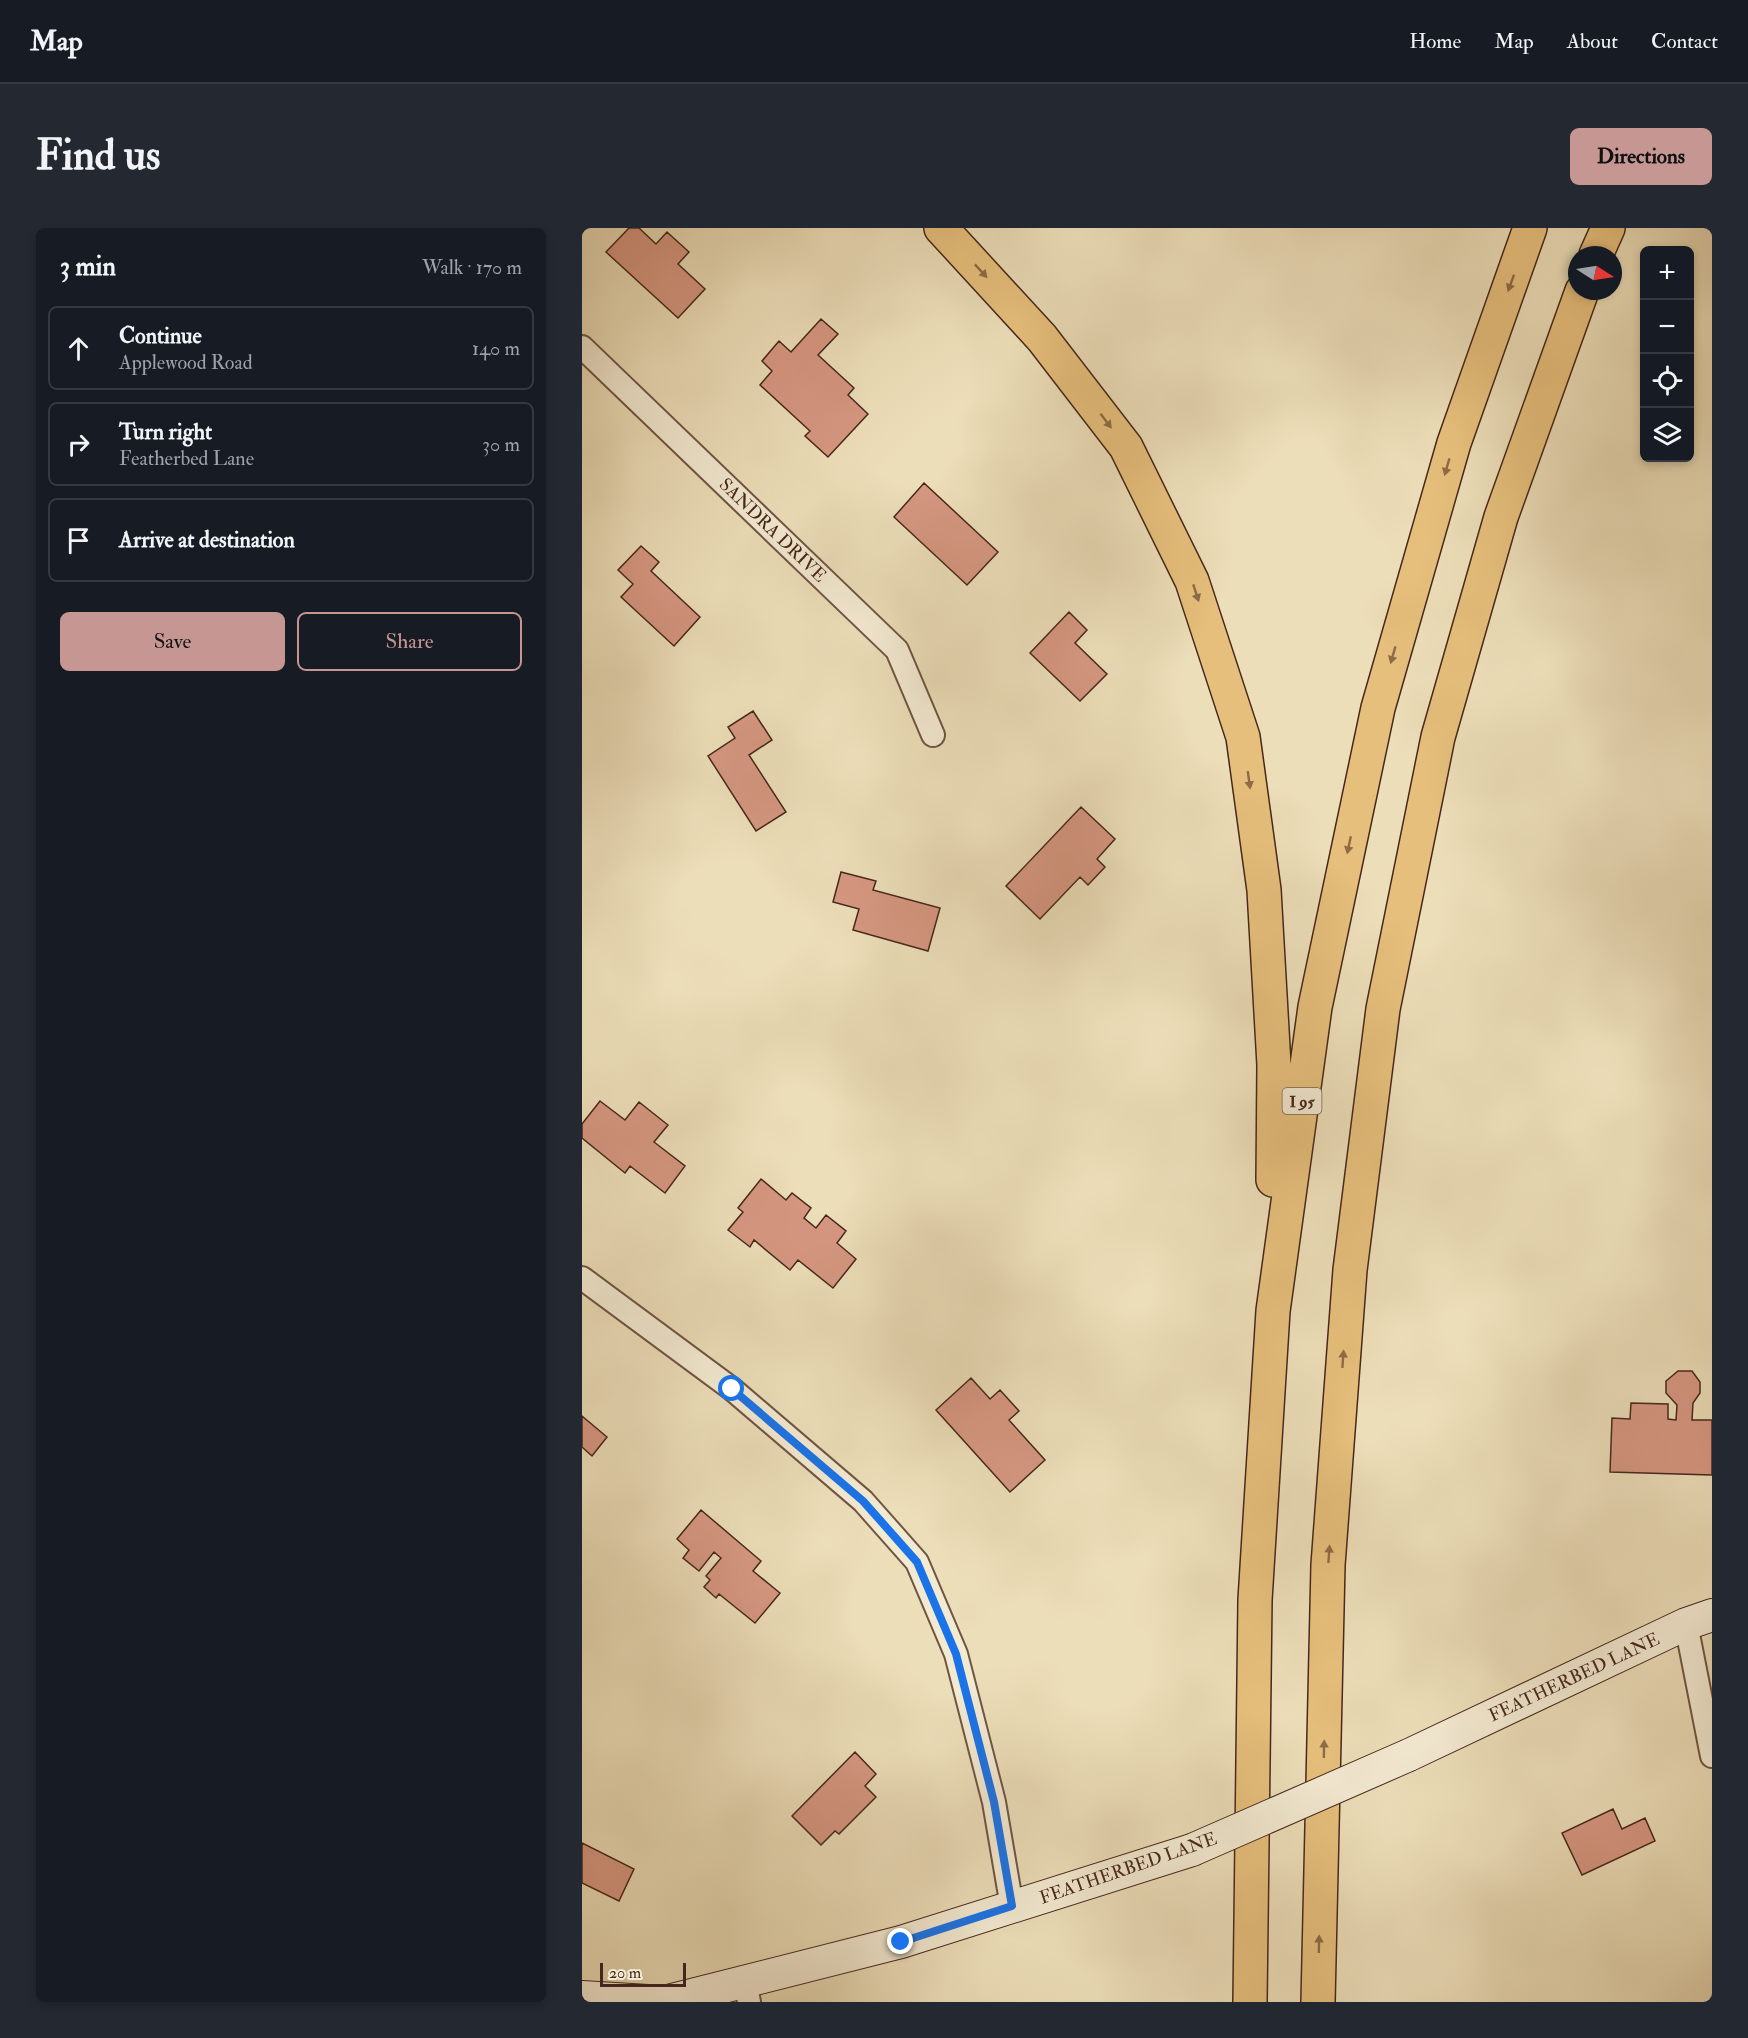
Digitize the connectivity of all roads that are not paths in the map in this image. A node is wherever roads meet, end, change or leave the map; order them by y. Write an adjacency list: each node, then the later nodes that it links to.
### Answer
1 (941, 228): 9 (highway, one-way to 9)
2 (1530, 228): 9 (highway, I 95, one-way to 9)
3 (1608, 228): 4 (highway)
4 (1600, 246)
5 (1579, 300): 16 (highway, one-way to 5)
6 (582, 347): 7 (street, SANDRA DRIVE)
7 (933, 735)
8 (582, 1278): 12 (street)
9 (1273, 1311): 15 (highway, I 95)
10 (1699, 1620): 11 (street); 12 (street, FEATHERBED LANE, bridge)
11 (1712, 1756)
12 (1012, 1906): 13 (street, FEATHERBED LANE)
13 (747, 1992): 14 (street, FEATHERBED LANE)
14 (583, 2000)
15 (1250, 2002)
16 (1318, 2002)

